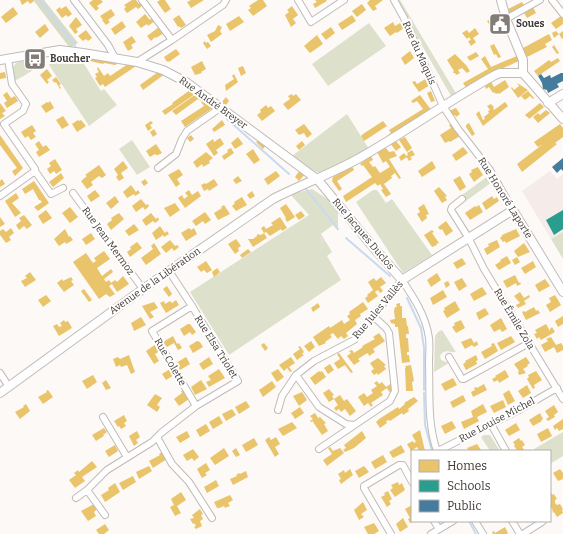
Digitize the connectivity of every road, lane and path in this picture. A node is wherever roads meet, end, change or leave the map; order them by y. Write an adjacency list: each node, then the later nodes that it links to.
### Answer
1 (74, 0): 13 (street)
2 (142, 0): 12 (street)
3 (226, 0): 12 (street)
4 (298, 0): 5 (street)
5 (344, 0)
6 (394, 0): 19 (street, Rue du Maquis)
7 (501, 0): 11 (street)
8 (540, 0): 11 (street)
9 (552, 0): 10 (street)
10 (563, 14)
11 (506, 19): 16 (street)
12 (172, 40): 15 (street)
13 (115, 58): 14 (street, Rue André Breyer); 15 (street, Rue André Breyer)
14 (4, 59): 22 (street)
15 (137, 62): 20 (street, Rue André Breyer)
16 (523, 73): 18 (street); 19 (street, Avenue de la Libération)
17 (563, 94): 18 (street)
18 (548, 103): 21 (street)
19 (443, 106): 25 (street, Avenue de la Libération); 30 (street, Rue Honoré Laporte)
20 (220, 108): 23 (street); 25 (street, Rue André Breyer)
21 (562, 114)
22 (2, 125): 24 (street)
23 (158, 168)
24 (35, 171): 26 (street); 28 (street)
25 (318, 180): 32 (street, Avenue de la Libération); 33 (street, Rue Jacques Duclos)
26 (63, 188)
27 (73, 193): 34 (street, Rue Jean Mermoz)
28 (0, 196)
29 (462, 199): 31 (street, Rue Émile Zola)
30 (513, 210): 31 (street, Rue Jules Vallès); 35 (street, Rue Honoré Laporte)
31 (468, 237): 33 (street, Rue Jules Vallès); 38 (street, Rue Émile Zola)
32 (169, 271): 34 (street, Avenue de la Libération); 36 (street, Rue Elsa Triolet)
33 (402, 280): 37 (street, Rue Jules Vallès); 53 (street, Rue Jacques Duclos)
34 (143, 289): 42 (street, Avenue de la Libération)
35 (563, 292)
36 (192, 306): 46 (street, Rue Colette); 46 (street, Rue Elsa Triolet)
37 (373, 316): 41 (street, Rue Jules Vallès); 50 (street)
38 (529, 343): 39 (street); 43 (street, Rue Émile Zola)
39 (449, 357)
40 (0, 373): 42 (street)
41 (296, 375): 47 (street, Rue Jules Vallès); 50 (street)
42 (9, 387): 44 (street, Avenue de la Libération)
43 (557, 388): 45 (street, Rue Émile Zola); 49 (street, Rue Louise Michel)
44 (0, 394)
45 (563, 399)
46 (196, 406): 51 (street, Rue Elsa Triolet)
47 (278, 410)
48 (102, 417): 56 (street)
49 (491, 424): 54 (street, Rue Louise Michel); 55 (street)
50 (354, 425): 52 (street)
51 (157, 437): 56 (street, Rue Elsa Triolet); 61 (street)
52 (319, 449)
53 (437, 450)
54 (439, 450)
55 (505, 450)
56 (127, 457): 58 (street, Rue Elsa Triolet)
57 (411, 480): 68 (street)
58 (87, 490): 59 (street, Rue Elsa Triolet); 60 (street)
59 (76, 498)
60 (105, 514)
61 (212, 518)
62 (435, 522): 67 (street)
63 (451, 522): 67 (street)
64 (476, 522): 70 (street)
65 (513, 522): 71 (street)
66 (542, 522): 72 (street)
67 (439, 529): 69 (street)
68 (391, 534)
69 (431, 534)
70 (482, 534)
71 (520, 534)
72 (523, 534)

